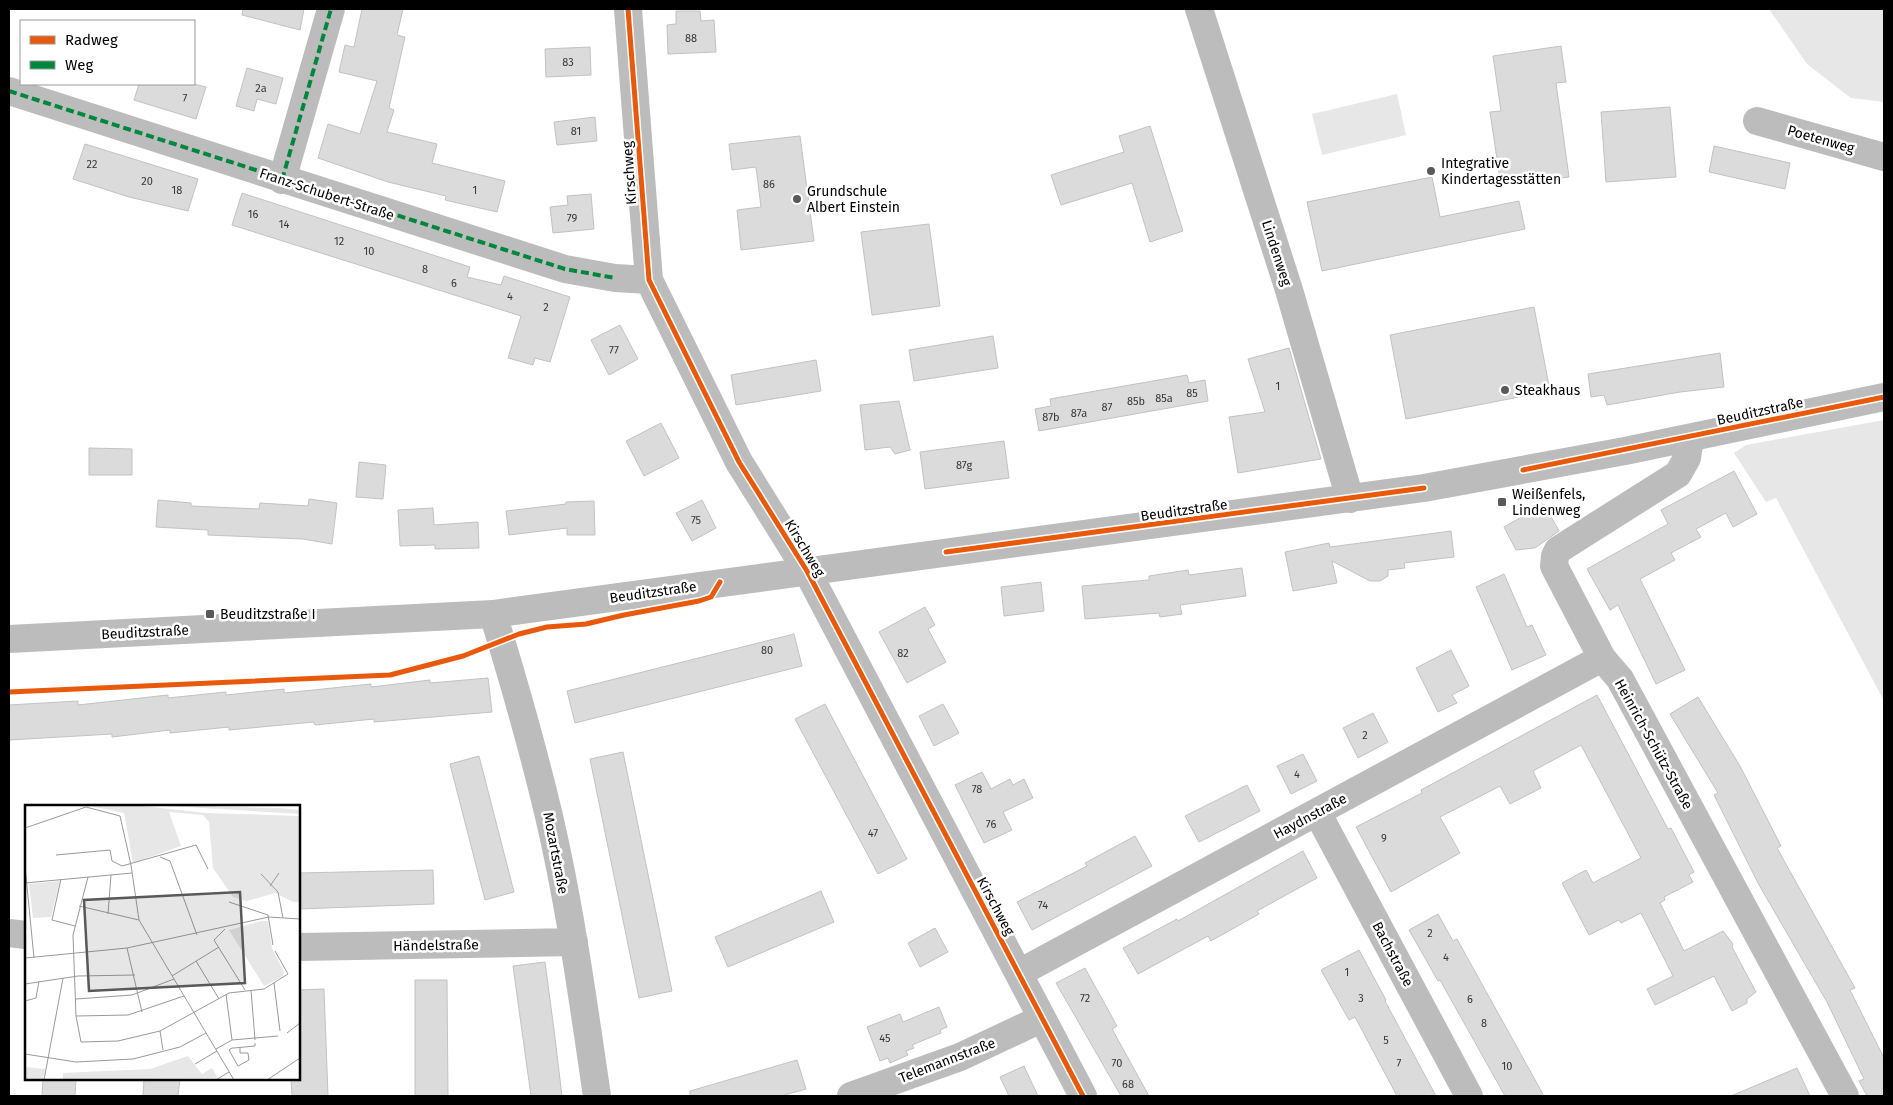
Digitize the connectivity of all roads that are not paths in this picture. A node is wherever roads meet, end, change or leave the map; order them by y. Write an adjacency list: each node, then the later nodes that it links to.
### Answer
1 (332, 9): 7 (street)
2 (628, 9): 8 (street, Kirschweg)
3 (1200, 9): 11 (street, Lindenweg)
4 (9, 91): 7 (street, Franz-Schubert-Straße)
5 (1757, 121): 6 (street, Poetenweg)
6 (1884, 157)
7 (282, 180): 8 (street, Franz-Schubert-Straße)
8 (649, 280): 12 (street, Kirschweg)
9 (1884, 397): 10 (street, Beuditzstraße)
10 (1690, 438): 11 (street, Beuditzstraße); 15 (street, Heinrich-Schütz-Straße)
11 (1350, 499): 12 (street, Beuditzstraße)
12 (807, 571): 13 (street, Beuditzstraße); 21 (street, Kirschweg)
13 (493, 614): 14 (street, Beuditzstraße); 19 (street, Mozartstraße)
14 (9, 639)
15 (1602, 658): 16 (street, Haydnstraße); 27 (street, Heinrich-Schütz-Straße)
16 (1317, 812): 21 (street, Haydnstraße); 26 (street, Bachstraße)
17 (9, 933): 18 (street)
18 (25, 935)
19 (574, 942): 20 (street, Händelstraße); 23 (street, Mozartstraße)
20 (300, 948)
21 (1018, 973): 22 (street, Kirschweg)
22 (1042, 1019): 24 (street, Telemannstraße); 25 (street, Kirschweg)
23 (596, 1096)
24 (851, 1096)
25 (1083, 1096)
26 (1469, 1096)
27 (1845, 1096)

